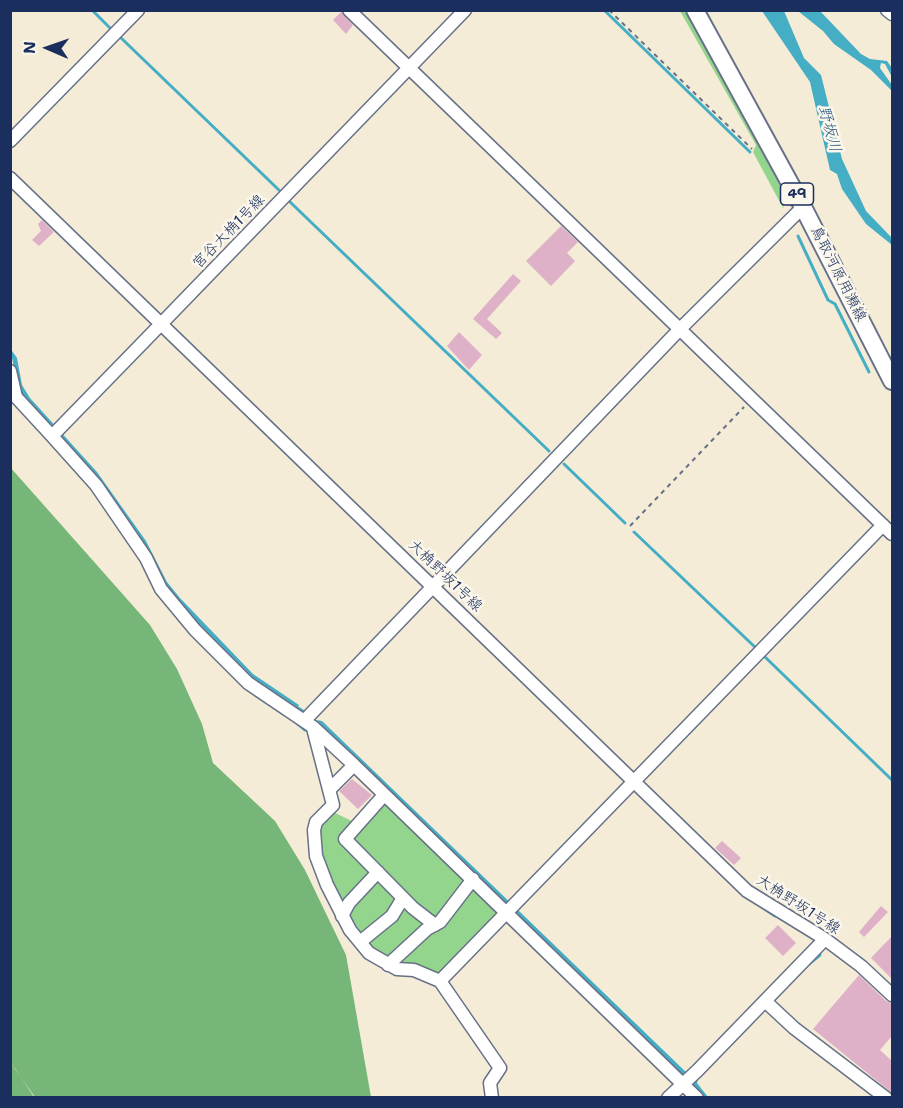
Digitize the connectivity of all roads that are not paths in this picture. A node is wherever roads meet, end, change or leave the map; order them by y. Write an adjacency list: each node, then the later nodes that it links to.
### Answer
1 (138, 10): 8 (street)
2 (349, 10): 7 (street)
3 (465, 10): 7 (street, 宮谷大桷1号線)
4 (695, 10): 10 (main road, 鳥取河原用瀬線 / 49)
5 (887, 10): 6 (street)
6 (892, 14)
7 (408, 68): 11 (street, 宮谷大桷1号線); 12 (street)
8 (10, 141)
9 (10, 178): 11 (street)
10 (803, 207): 12 (street); 14 (main road, 鳥取河原用瀬線 / 49)
11 (161, 324): 15 (street); 17 (street, 大桷野坂1号線)
12 (679, 330): 16 (street); 17 (street)
13 (10, 371): 15 (street)
14 (892, 381)
15 (52, 436): 18 (street)
16 (888, 529): 20 (street)
17 (433, 586): 18 (street); 20 (street, 大桷野坂1号線)
18 (308, 724): 19 (street); 21 (street)
19 (354, 765): 21 (street); 22 (street)
20 (636, 781): 26 (street); 29 (street, 大桷野坂1号線)
21 (330, 789): 27 (street)
22 (384, 795): 23 (street); 24 (street)
23 (378, 872): 25 (street); 27 (street)
24 (473, 879): 26 (street); 28 (street)
25 (403, 898): 28 (street); 30 (street)
26 (507, 912): 32 (street); 35 (street)
27 (342, 916): 30 (street)
28 (435, 925): 31 (street)
29 (825, 939): 33 (street, 大桷野坂1号線); 34 (street)
30 (360, 942): 31 (street)
31 (388, 965): 32 (street)
32 (440, 981): 36 (street)
33 (892, 995)
34 (765, 1001): 35 (street); 39 (street)
35 (683, 1082): 37 (street); 38 (street)
36 (492, 1098)
37 (668, 1098)
38 (697, 1098)
39 (886, 1098)

